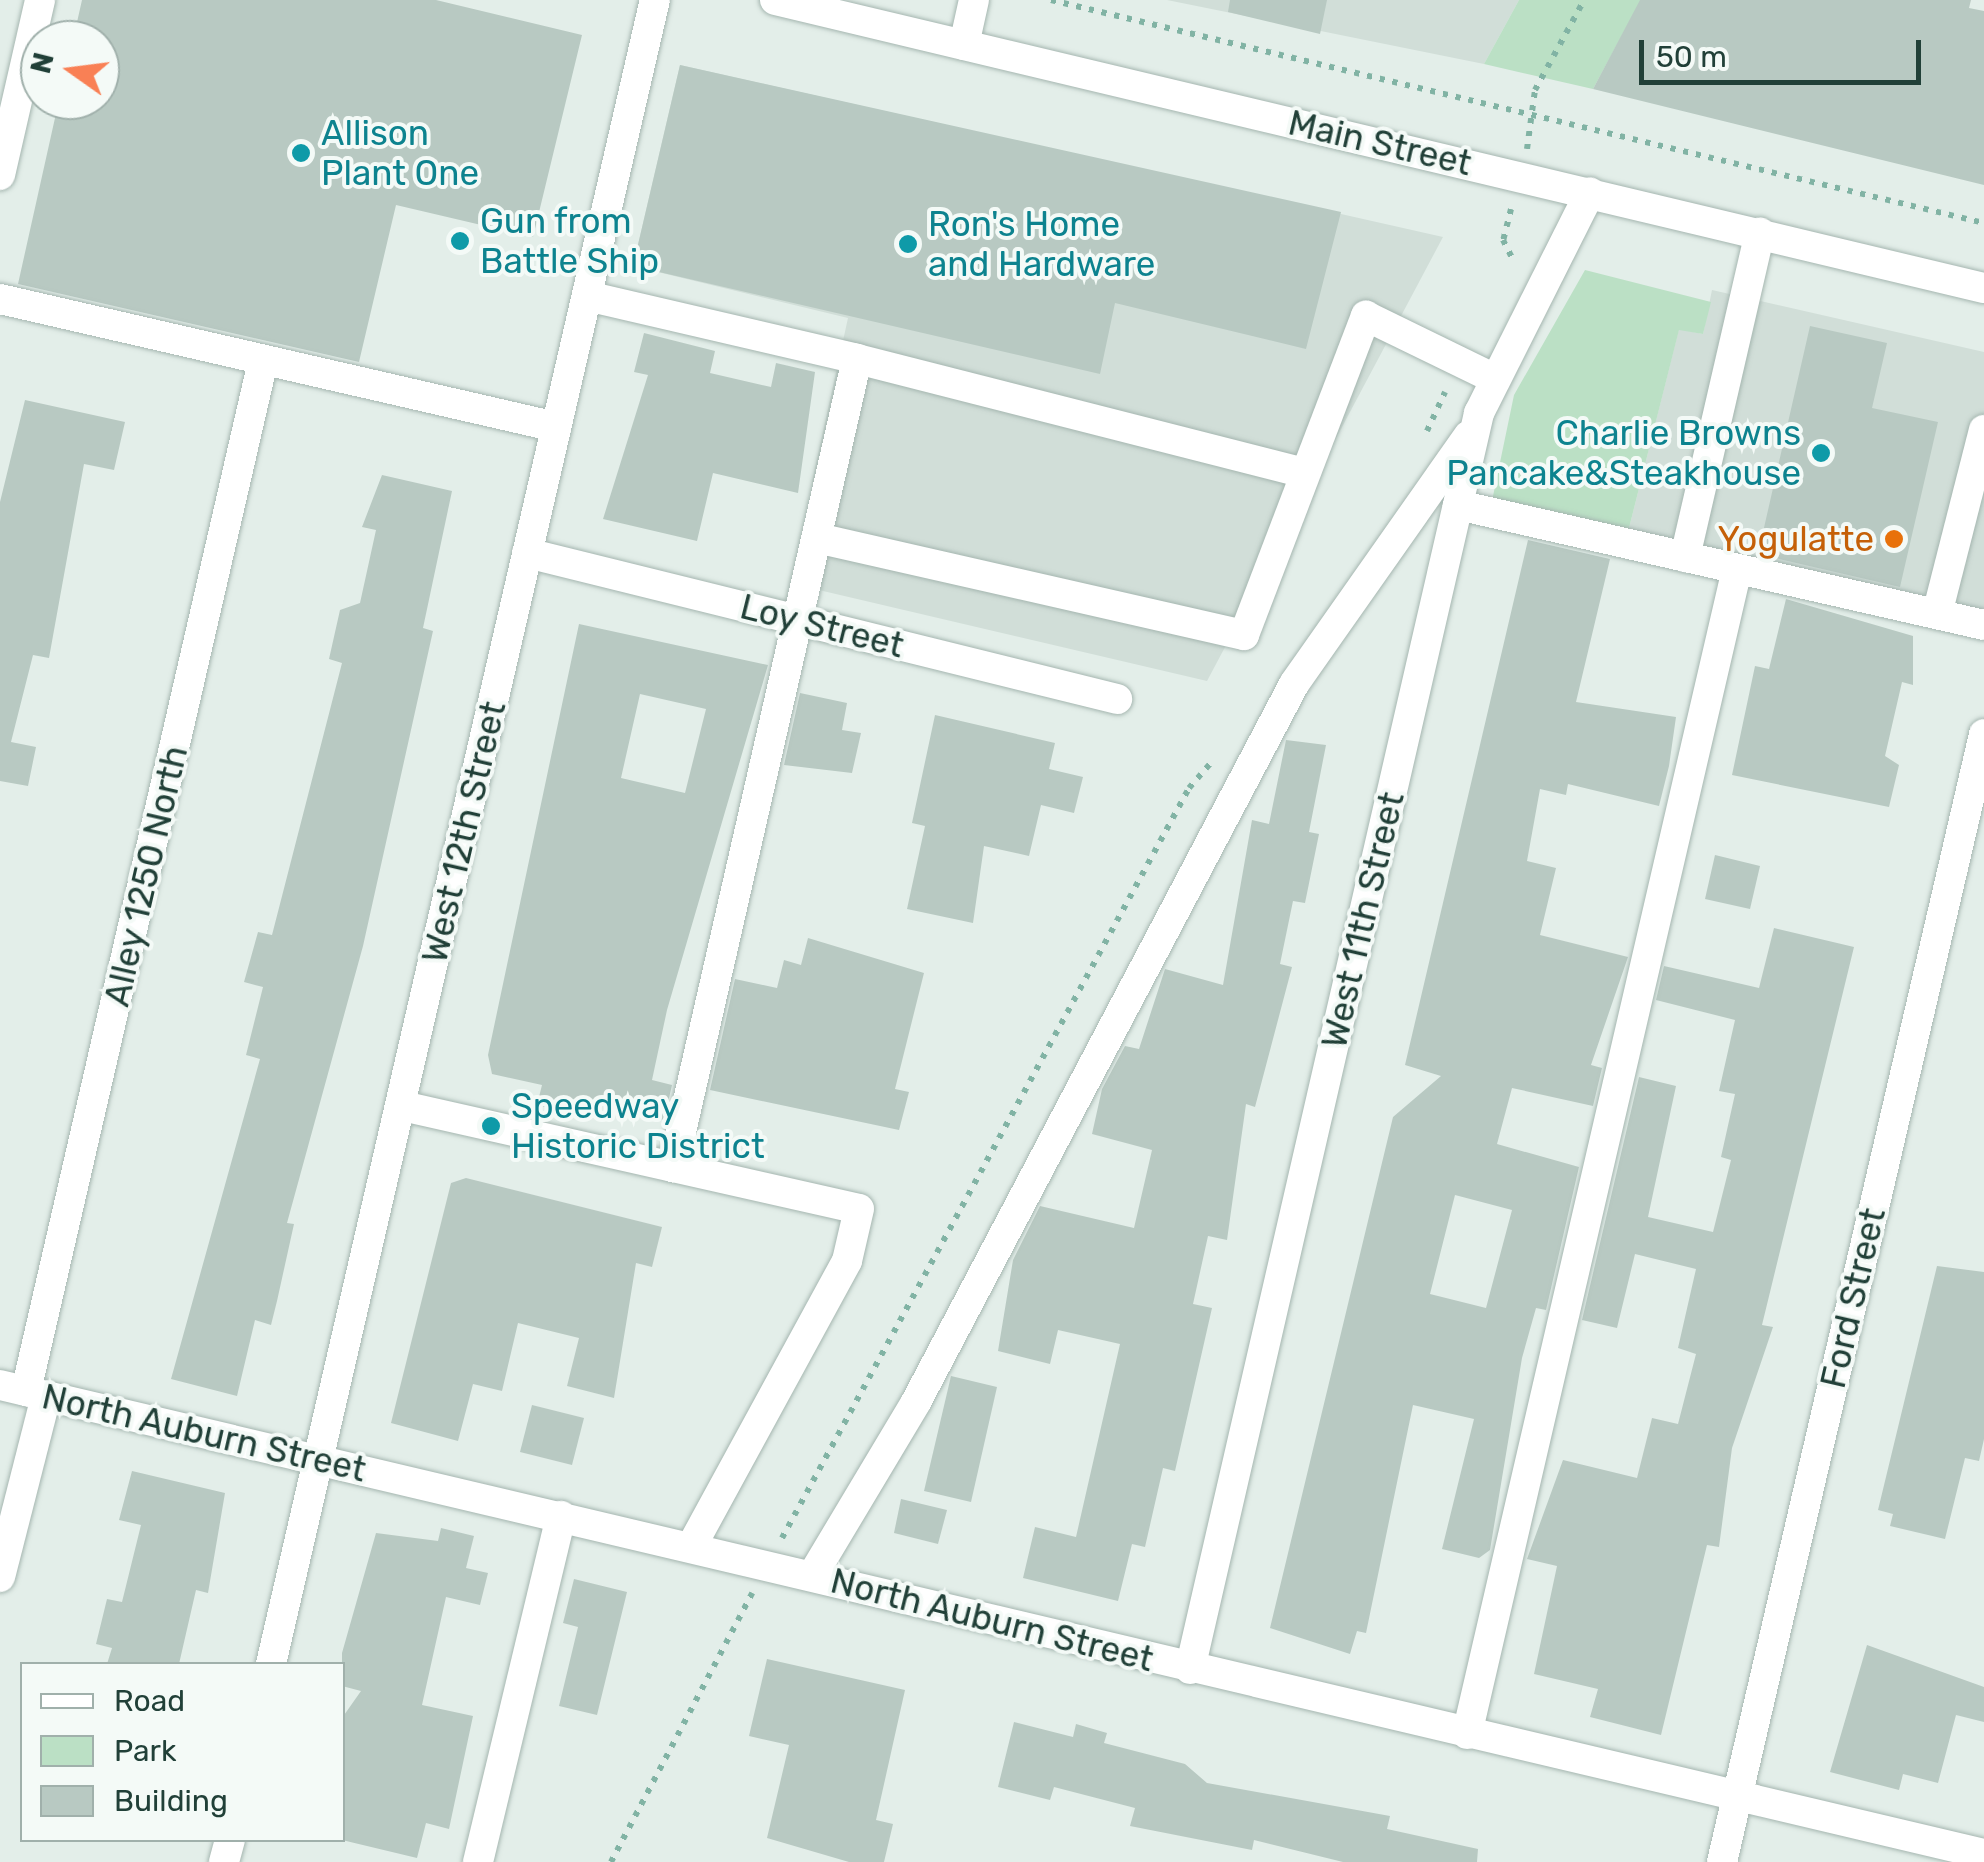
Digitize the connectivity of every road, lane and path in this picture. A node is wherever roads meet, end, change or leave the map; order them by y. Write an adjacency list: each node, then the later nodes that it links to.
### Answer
1 (40, 0): 9 (street)
2 (655, 0): 16 (street, West 12th Street)
3 (775, 0): 7 (street, Main Street)
4 (974, 0): 7 (street)
5 (1051, 0): 8 (path)
6 (1584, 0): 8 (path)
7 (964, 45): 10 (street, Main Street)
8 (1537, 117): 10 (path); 12 (path)
9 (1, 163)
10 (1519, 176): 11 (street, Main Street); 14 (path)
11 (1590, 192): 13 (street, Main Street); 21 (street, West 11th Street)
12 (1984, 222)
13 (1760, 234): 15 (street, Main Street); 30 (street)
14 (1507, 276)
15 (1984, 288)
16 (587, 296): 18 (street); 23 (street, West 12th Street)
17 (0, 299): 20 (street)
18 (858, 358): 26 (street); 28 (street)
19 (1462, 360): 21 (street); 25 (path); 26 (street)
20 (263, 361): 23 (street); 40 (street, Alley 1250 North)
21 (1493, 378): 22 (street, West 11th Street)
22 (1477, 423): 27 (street, West 11th Street); 45 (street)
23 (556, 427): 29 (street, West 12th Street)
24 (1984, 430): 32 (street)
25 (1423, 438)
26 (1306, 473): 28 (street)
27 (1458, 505): 30 (street); 48 (street, West 11th Street)
28 (817, 538): 33 (street)
29 (527, 553): 33 (street, Loy Street); 38 (street, West 12th Street)
30 (1685, 557): 31 (street)
31 (1736, 569): 32 (street); 49 (street)
32 (1937, 614): 34 (street)
33 (797, 620): 35 (street, Loy Street); 39 (street)
34 (1984, 625)
35 (1117, 698)
36 (1984, 734): 50 (street, Ford Street)
37 (1216, 758): 44 (path)
38 (402, 1106): 39 (street); 41 (street, West 12th Street)
39 (673, 1167): 43 (street)
40 (24, 1391): 41 (street, North Auburn Street); 46 (street, Alley 1250 North)
41 (320, 1460): 42 (street, North Auburn Street); 47 (street, West 12th Street)
42 (561, 1516): 43 (street, North Auburn Street); 52 (street)
43 (691, 1546): 44 (street, North Auburn Street)
44 (767, 1566): 45 (street, North Auburn Street); 53 (path)
45 (812, 1576): 48 (street, North Auburn Street)
46 (0, 1577)
47 (272, 1662)
48 (1190, 1668): 49 (street, North Auburn Street)
49 (1468, 1734): 50 (street, North Auburn Street)
50 (1737, 1798): 51 (street, North Auburn Street); 54 (street, Ford Street)
51 (1984, 1854)
52 (478, 1862)
53 (610, 1862)
54 (1722, 1862)

